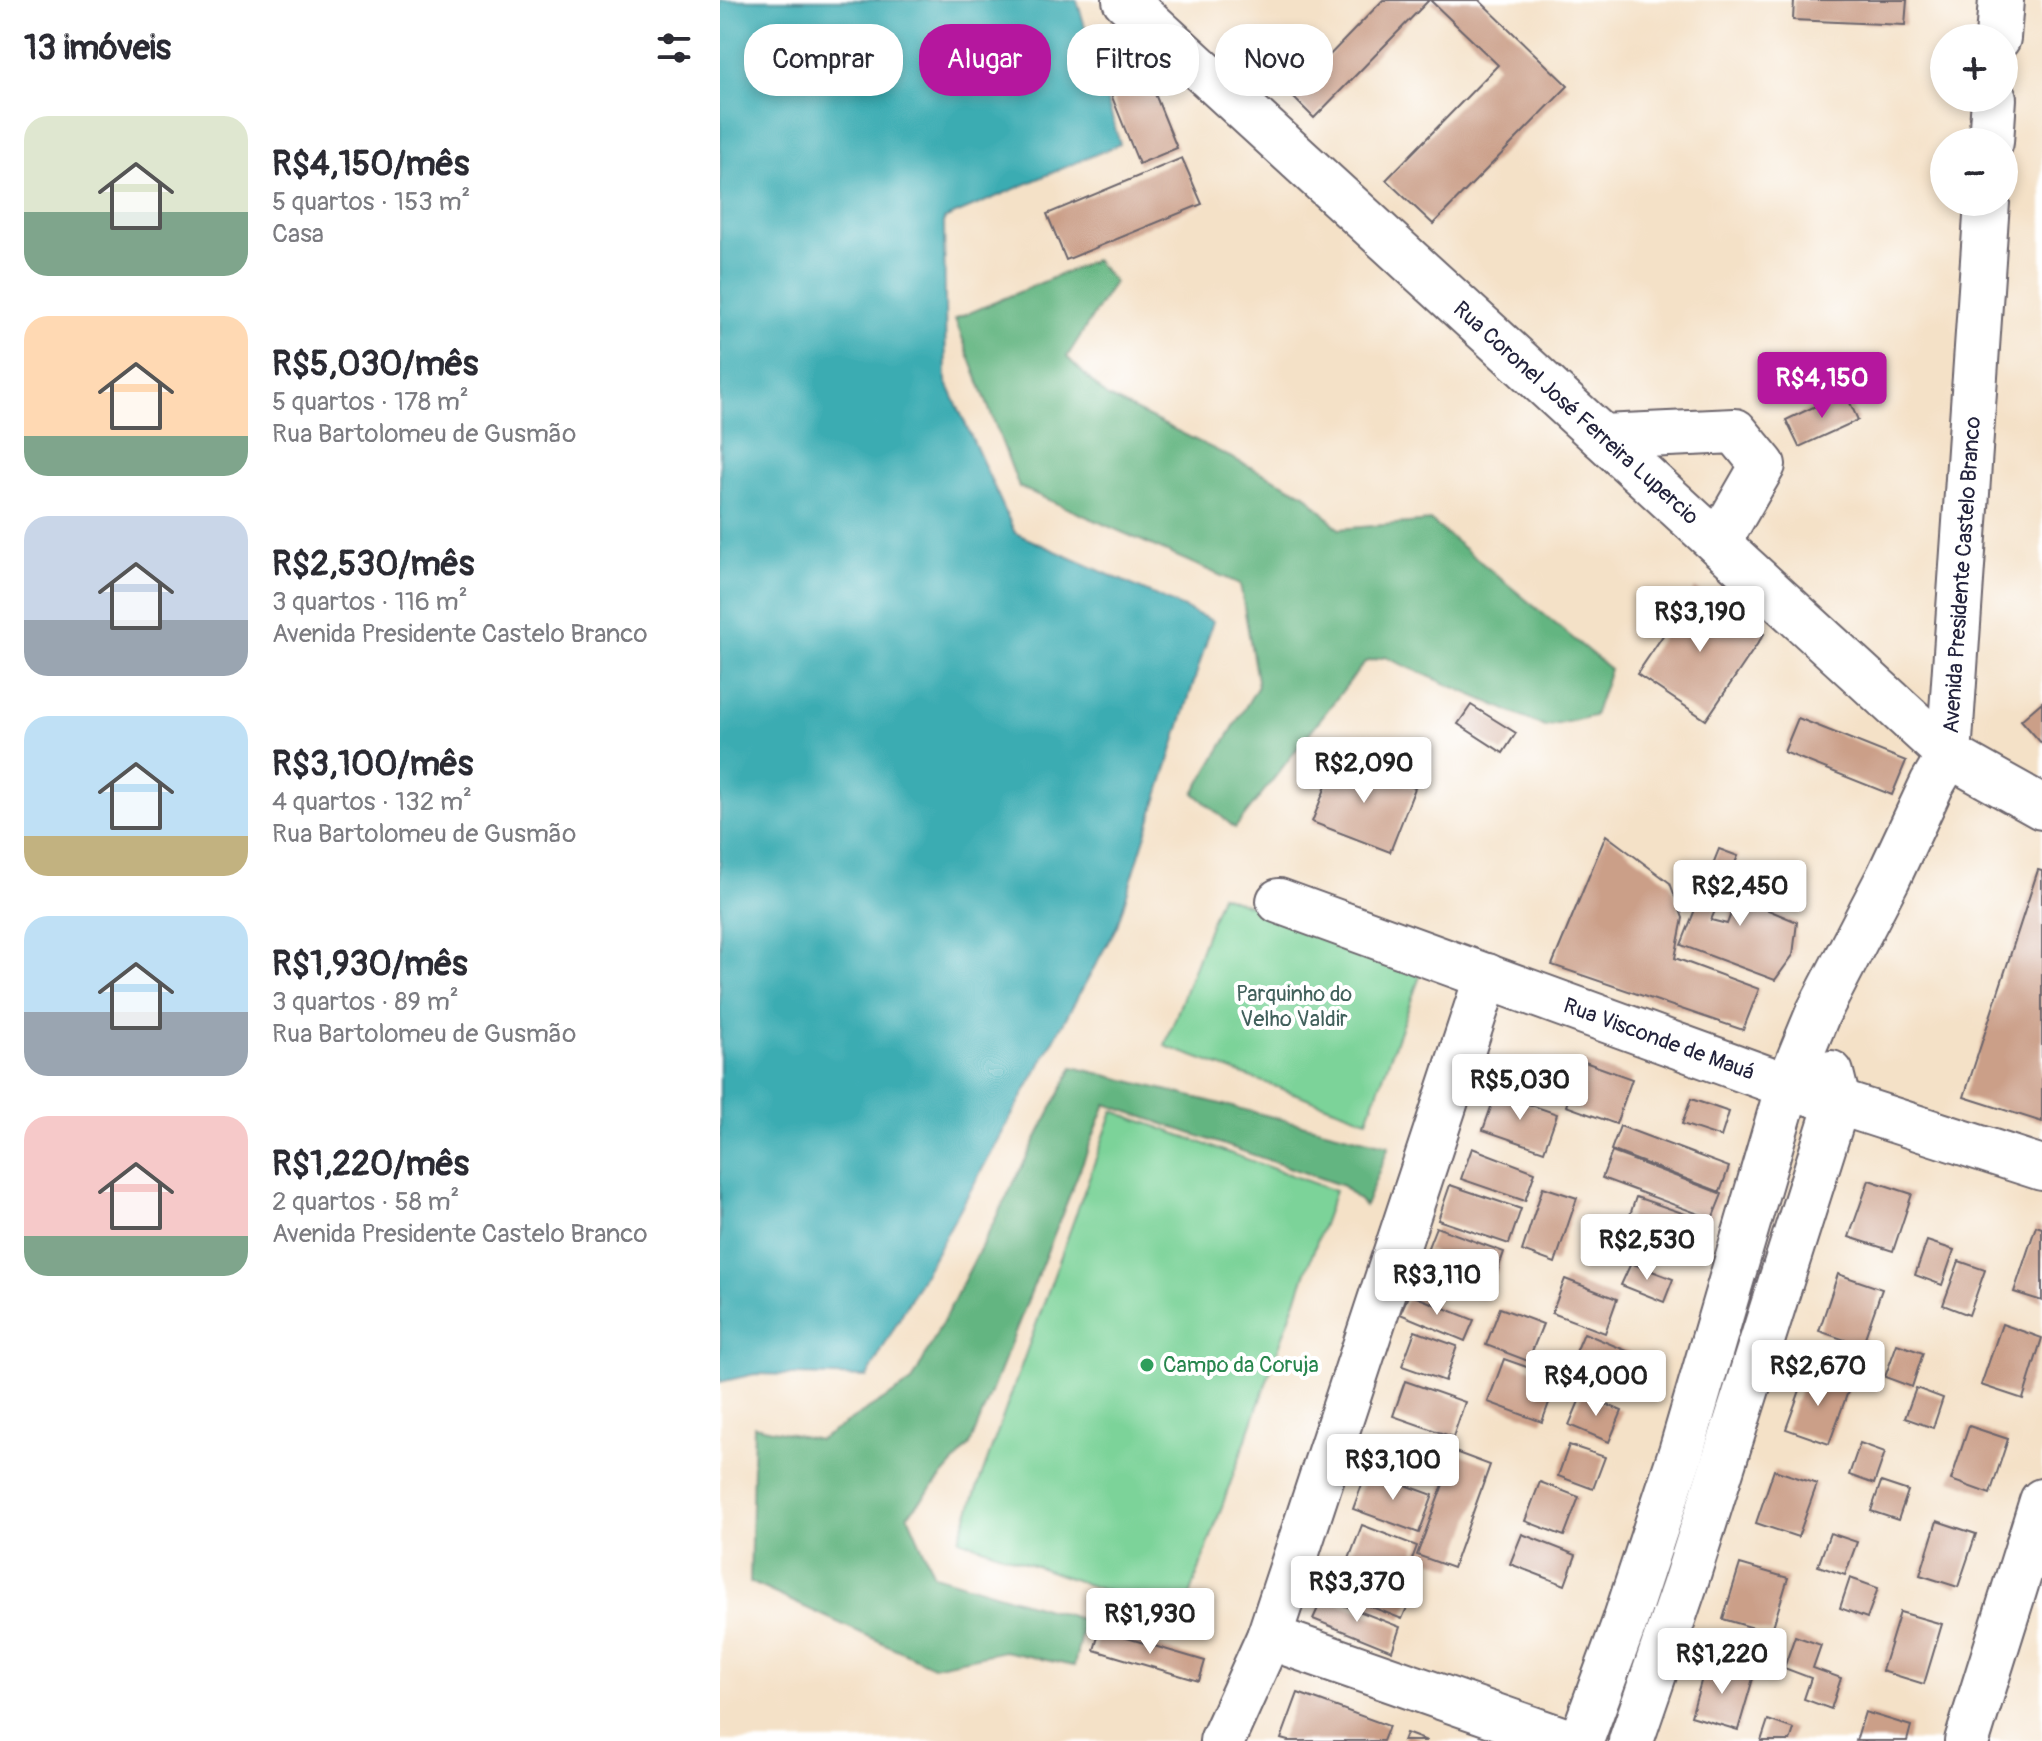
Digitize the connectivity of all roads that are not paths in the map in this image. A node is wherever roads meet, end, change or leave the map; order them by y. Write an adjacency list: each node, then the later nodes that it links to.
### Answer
1 (1125, 0): 5 (street, Rua Coronel José Ferreira Lupercio)
2 (2001, 0): 3 (street)
3 (1999, 24)
4 (1986, 216): 7 (street, Avenida Presidente Castelo Branco)
5 (1602, 437): 6 (street, Rua Coronel José Ferreira Lupercio); 6 (street)
6 (1718, 543): 7 (street, Rua Coronel José Ferreira Lupercio)
7 (1949, 755): 8 (street, Rua Coronel José Ferreira Lupercio); 11 (street, Avenida Presidente Castelo Branco)
8 (2042, 807)
9 (1279, 901): 10 (street, Rua Visconde de Mauá)
10 (1487, 976): 12 (street, Rua Visconde de Mauá); 16 (street)
11 (1818, 1013): 12 (street, Avenida Presidente Castelo Branco); 13 (street)
12 (1788, 1086): 13 (street, Rua Visconde de Mauá); 19 (street, Avenida Presidente Castelo Branco)
13 (1838, 1101): 14 (street, Rua Visconde de Mauá); 20 (street)
14 (2042, 1168)
15 (2042, 1501): 21 (street)
16 (1269, 1637): 17 (street); 18 (street)
17 (1222, 1741)
18 (1567, 1741)
19 (1581, 1741)
20 (1631, 1741)
21 (1967, 1741)

